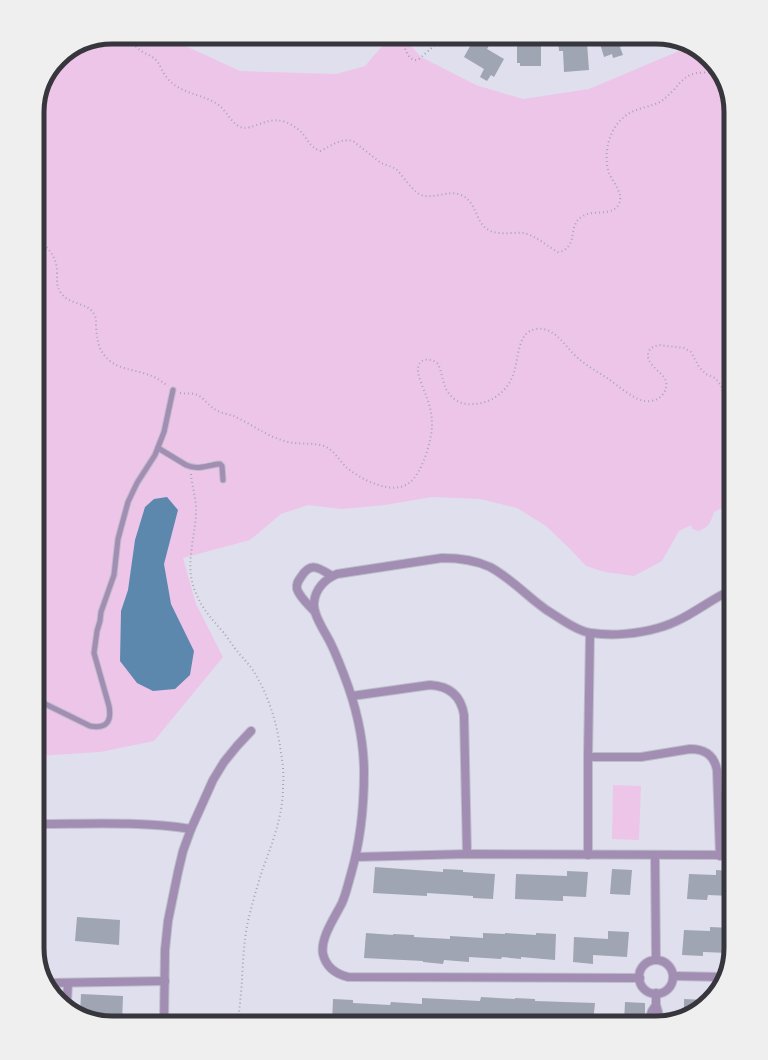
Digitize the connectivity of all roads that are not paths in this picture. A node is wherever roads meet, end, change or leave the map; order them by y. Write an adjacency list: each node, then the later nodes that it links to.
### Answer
1 (173, 390): 2 (lane)
2 (158, 448): 3 (lane); 9 (lane)
3 (223, 480)
4 (332, 576): 6 (street); 6 (street); 7 (street)
5 (724, 594): 7 (street)
6 (315, 612): 8 (street)
7 (590, 633): 11 (street)
8 (352, 696): 14 (street); 19 (street)
9 (44, 703)
10 (252, 731): 13 (street)
11 (588, 757): 15 (street); 17 (street)
12 (44, 824): 13 (street)
13 (191, 829): 24 (street)
14 (467, 854): 15 (street); 19 (street)
15 (588, 855): 16 (street)
16 (655, 856): 17 (street); 20 (street)
17 (720, 856): 18 (street)
18 (724, 856)
19 (356, 857): 23 (street)
20 (656, 960): 21 (street); 23 (street)
21 (673, 976): 22 (street); 27 (street)
22 (718, 976)
23 (640, 978): 27 (street)
24 (165, 980): 26 (street); 31 (street)
25 (54, 983): 26 (street)
26 (68, 983): 28 (street)
27 (656, 993): 29 (street)
28 (67, 999)
29 (656, 1005): 30 (street); 32 (street); 33 (street)
30 (665, 1015)
31 (164, 1016)
32 (650, 1016)
33 (659, 1016)

